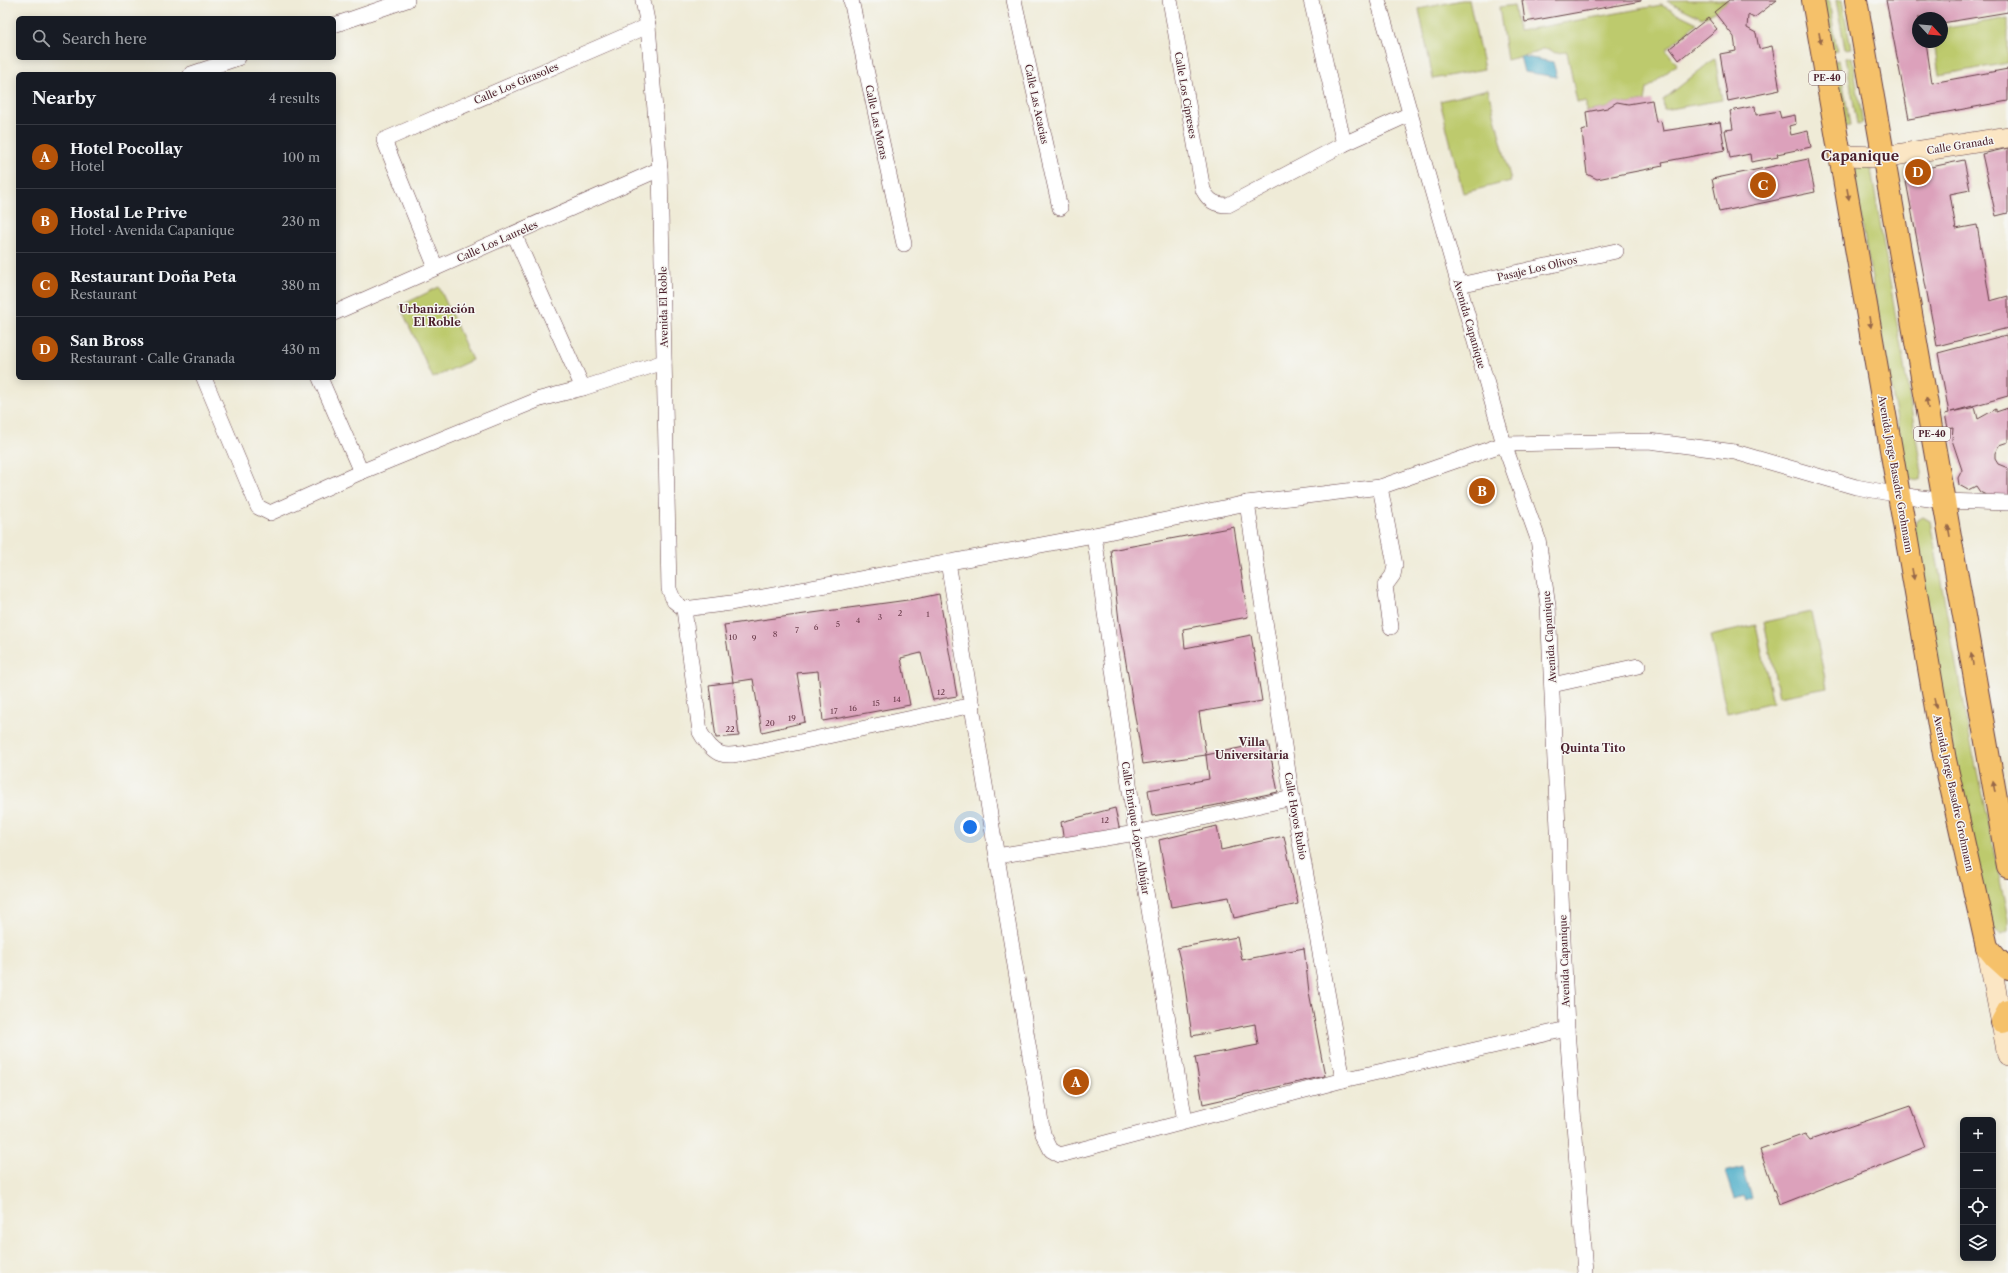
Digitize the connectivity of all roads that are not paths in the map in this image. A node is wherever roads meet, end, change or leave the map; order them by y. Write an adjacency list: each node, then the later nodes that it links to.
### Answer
1 (407, 0): 10 (street)
2 (643, 0): 11 (street, Avenida El Roble)
3 (851, 0): 22 (street, Calle Las Moras)
4 (1014, 0): 20 (street, Calle Las Acacias)
5 (1170, 0): 16 (street, Calle Los Cipreses)
6 (1311, 0): 16 (street)
7 (1378, 0): 14 (street, Avenida Capanique)
8 (1813, 0): 17 (highway, Avenida Jorge Basadre Grohmann / PE-40, one-way to 17)
9 (1856, 0): 18 (highway, PE-40)
10 (336, 24)
11 (648, 26): 19 (street, Avenida El Roble); 24 (street, Calle Los Girasoles)
12 (232, 60): 13 (street)
13 (197, 72)
14 (1410, 114): 16 (street); 25 (street, Avenida Capanique)
15 (2008, 137): 18 (street, Calle Granada)
16 (1344, 144)
17 (1841, 156): 18 (street, Calle Granada); 34 (highway, Avenida Jorge Basadre Grohmann / PE-40, one-way to 34)
18 (1883, 157): 35 (highway, PE-40, one-way to 18)
19 (660, 169): 21 (street, Calle Los Laureles); 27 (street, Avenida El Roble)
20 (1060, 208)
21 (514, 234): 24 (street, Calle Los Laureles); 30 (street)
22 (904, 244)
23 (1616, 251): 25 (street, Pasaje Los Olivos)
24 (436, 268): 26 (street, Calle Los Laureles)
25 (1459, 286): 31 (street, Avenida Capanique)
26 (336, 312)
27 (664, 362): 30 (street); 40 (street, Avenida El Roble)
28 (205, 380): 32 (street)
29 (321, 380): 32 (street)
30 (583, 388): 32 (street)
31 (1504, 444): 33 (street); 34 (street); 43 (street, Avenida Capanique)
32 (361, 472)
33 (1380, 487): 36 (street); 41 (street)
34 (1900, 495): 35 (street); 49 (highway, Avenida Jorge Basadre Grohmann / PE-40, one-way to 49)
35 (1944, 501): 37 (street); 48 (highway, PE-40, one-way to 35)
36 (1247, 503): 38 (street); 45 (street, Calle Hoyos Rubio)
37 (2008, 503)
38 (1094, 535): 39 (street); 46 (street, Calle Enrique López Albújar)
39 (948, 562): 40 (street); 44 (street)
40 (684, 609): 44 (street)
41 (1391, 627)
42 (1638, 666): 43 (street)
43 (1552, 685): 52 (street, Avenida Capanique)
44 (973, 705): 47 (street)
45 (1292, 798): 46 (street); 54 (street, Calle Hoyos Rubio)
46 (1136, 833): 47 (street); 55 (street, Calle Enrique López Albújar)
47 (998, 856): 55 (street)
48 (2008, 867)
49 (1987, 947): 50 (highway, Avenida Jorge Basadre Grohmann / PE-40); 51 (street, Avenida Jorge Basadre Grohmann)
50 (2008, 969)
51 (2005, 1017): 53 (street, Avenida Jorge Basadre Grohmann)
52 (1567, 1029): 54 (street); 56 (street, Avenida Capanique)
53 (2008, 1055)
54 (1343, 1080): 55 (street)
55 (1185, 1121)
56 (1585, 1273)

